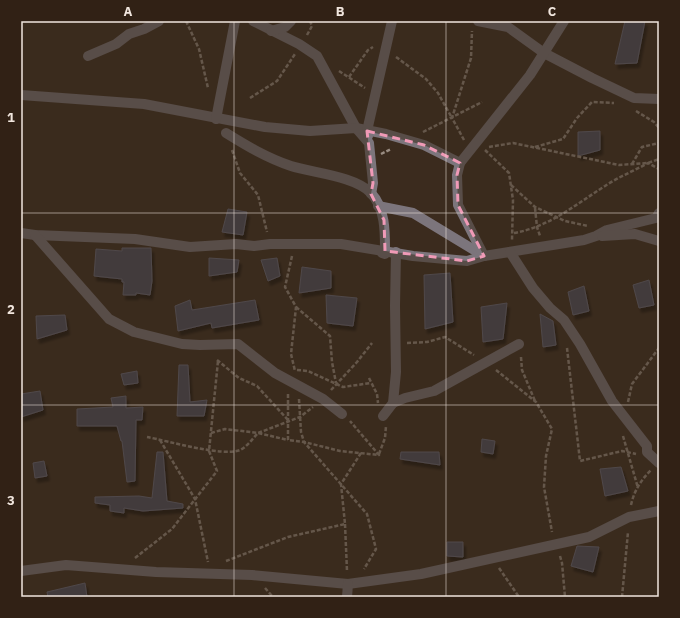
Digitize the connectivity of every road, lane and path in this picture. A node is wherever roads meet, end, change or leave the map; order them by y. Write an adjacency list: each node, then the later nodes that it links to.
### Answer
1 (159, 21): 13 (street)
2 (235, 21): 22 (street)
3 (253, 21): 9 (street)
4 (291, 21): 9 (street)
5 (310, 21): 11 (path)
6 (392, 21): 10 (street)
7 (564, 21): 12 (street)
8 (475, 25): 12 (street); 21 (path)
9 (271, 32): 11 (street)
10 (388, 38): 14 (path); 21 (path); 25 (street)
11 (301, 45): 16 (path); 23 (street)
12 (544, 53): 17 (street); 31 (street)
13 (88, 56)
14 (349, 77)
15 (21, 95): 22 (street)
16 (250, 98)
17 (659, 99)
18 (482, 102): 21 (path)
19 (616, 103): 30 (path)
20 (630, 107): 24 (path)
21 (452, 118): 27 (path); 31 (path)
22 (216, 119): 23 (street)
23 (356, 128): 25 (street); 28 (street)
24 (659, 128)
25 (368, 131): 27 (street); 28 (street)
26 (226, 134): 39 (street)
27 (406, 140): 33 (path); 34 (street)
28 (370, 143): 33 (street)
29 (659, 143): 36 (path)
30 (535, 147): 36 (path); 38 (path)
31 (470, 150): 34 (street)
32 (659, 159): 35 (path)
33 (370, 161): 39 (street)
34 (460, 163): 56 (street)
35 (648, 163): 36 (path); 37 (path); 43 (path)
36 (632, 164)
37 (659, 169)
38 (511, 184): 41 (path); 47 (path)
39 (371, 194): 40 (street)
40 (378, 206): 53 (street); 56 (street)
41 (535, 207): 43 (path); 44 (path)
42 (659, 213): 45 (street)
43 (557, 217): 44 (path); 45 (path)
44 (537, 227): 47 (path); 52 (path)
45 (607, 230): 49 (street)
46 (21, 233): 48 (street)
47 (514, 233): 55 (path)
48 (35, 235): 51 (street); 62 (street)
49 (596, 236): 50 (street); 52 (street)
50 (659, 241)
51 (295, 244): 53 (street); 57 (path)
52 (544, 247): 55 (street)
53 (385, 251): 54 (street)
54 (396, 252): 56 (street); 60 (street)
55 (510, 252): 56 (street); 76 (street)
56 (484, 256)
57 (296, 307): 66 (path); 68 (path)
58 (372, 343): 68 (path)
59 (566, 343): 86 (path)
60 (396, 344): 65 (path); 73 (street)
61 (519, 344): 65 (street); 72 (path)
62 (200, 345): 64 (path); 67 (street)
63 (659, 348): 76 (path)
64 (218, 361): 78 (path); 79 (path)
65 (486, 363): 72 (path); 73 (street)
66 (295, 370): 68 (path); 70 (path)
67 (287, 379): 70 (street); 78 (path)
68 (336, 383): 69 (path); 71 (path)
69 (371, 383)
70 (298, 385): 71 (street); 77 (path)
71 (323, 399): 74 (street); 77 (path)
72 (536, 402): 95 (path)
73 (393, 403): 75 (street)
74 (342, 414): 87 (path)
75 (382, 416)
76 (624, 416): 86 (path); 88 (street)
77 (300, 417): 78 (path); 84 (path)
78 (288, 420): 80 (path); 83 (path)
79 (211, 433): 80 (path); 85 (path)
80 (258, 433): 83 (path); 85 (path)
81 (147, 437): 82 (path)
82 (160, 439): 85 (path); 91 (path)
83 (288, 440): 84 (path)
84 (304, 442): 87 (path); 89 (path)
85 (209, 451): 91 (path)
86 (628, 452): 88 (path); 90 (path)
87 (361, 453): 89 (path)
88 (657, 461): 90 (path)
89 (341, 484): 94 (path); 101 (path)
90 (638, 488): 93 (path)
91 (195, 499): 98 (path); 99 (path)
92 (659, 511): 93 (street)
93 (629, 517): 95 (street); 105 (path)
94 (345, 524): 97 (path); 101 (path)
95 (555, 544): 96 (street); 104 (path)
96 (491, 558): 101 (street); 103 (path)
97 (220, 562)
98 (214, 563)
99 (121, 569): 100 (street); 101 (street)
100 (21, 571)
101 (348, 584): 102 (street)
102 (347, 597)
103 (519, 597)
104 (565, 597)
105 (622, 597)

